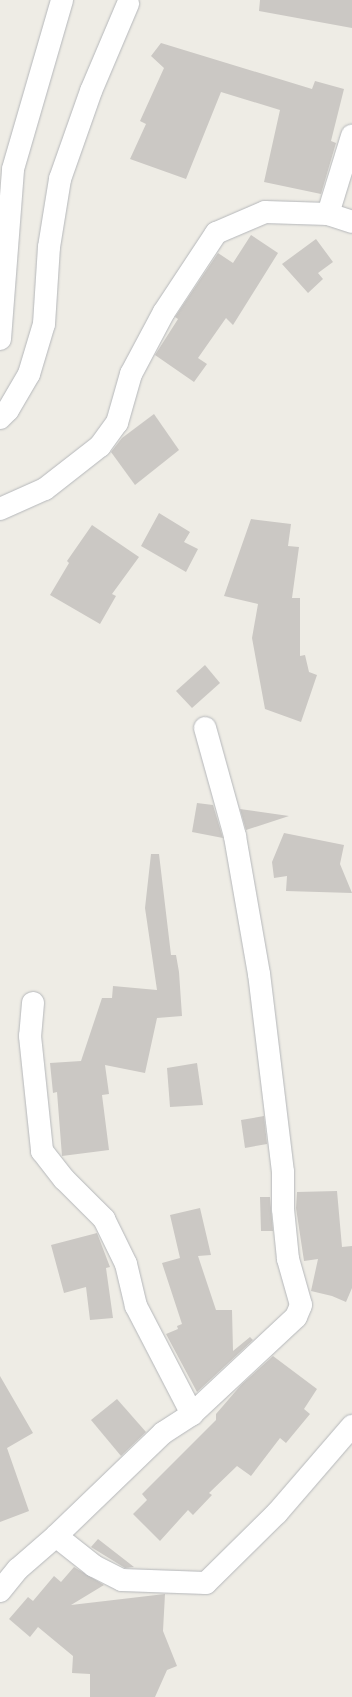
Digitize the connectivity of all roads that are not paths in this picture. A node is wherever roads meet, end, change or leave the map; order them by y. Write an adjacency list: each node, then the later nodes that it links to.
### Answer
1 (62, 0): 6 (street)
2 (128, 4): 7 (street)
3 (352, 136): 4 (street)
4 (328, 214): 5 (street); 8 (street)
5 (352, 222)
6 (0, 339)
7 (0, 418)
8 (0, 509)
9 (205, 728): 11 (street)
10 (33, 1002): 11 (street)
11 (192, 1414): 13 (street)
12 (352, 1426): 13 (street)
13 (56, 1536): 14 (street)
14 (0, 1591)

